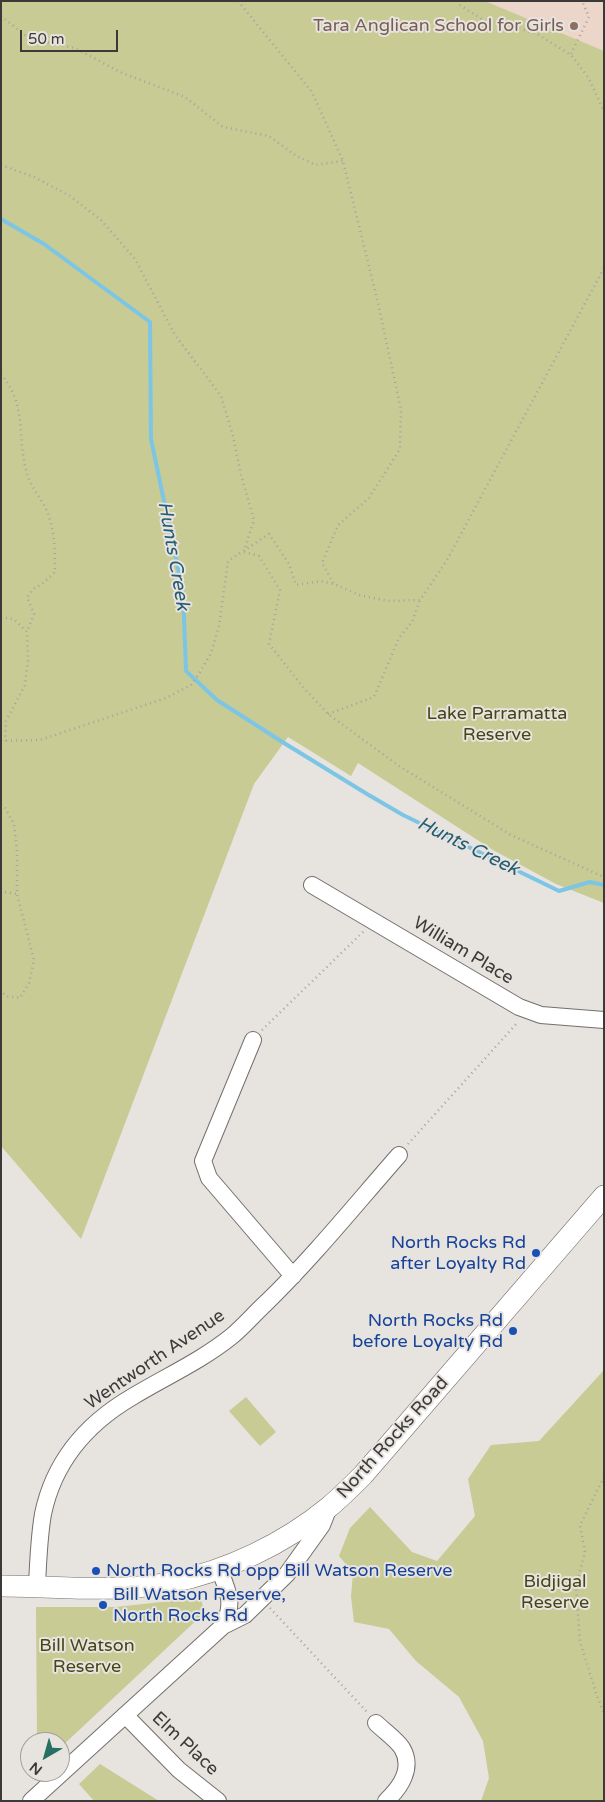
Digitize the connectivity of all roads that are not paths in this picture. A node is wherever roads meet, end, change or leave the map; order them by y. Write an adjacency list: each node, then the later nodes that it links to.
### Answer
1 (312, 885): 2 (street, William Place)
2 (604, 1020)
3 (253, 1040): 6 (street)
4 (399, 1155): 6 (street, Wentworth Avenue)
5 (604, 1196): 7 (main road, North Rocks Road)
6 (293, 1276): 10 (street, Wentworth Avenue)
7 (330, 1506): 8 (main road, North Rocks Road); 11 (street)
8 (219, 1569): 10 (main road, North Rocks Road); 11 (street)
9 (1, 1586): 10 (main road, North Rocks Road)
10 (37, 1586)
11 (223, 1626): 12 (street)
12 (125, 1715): 14 (street); 15 (street, Elm Place)
13 (376, 1723): 16 (street)
14 (31, 1801)
15 (218, 1801)
16 (386, 1801)

